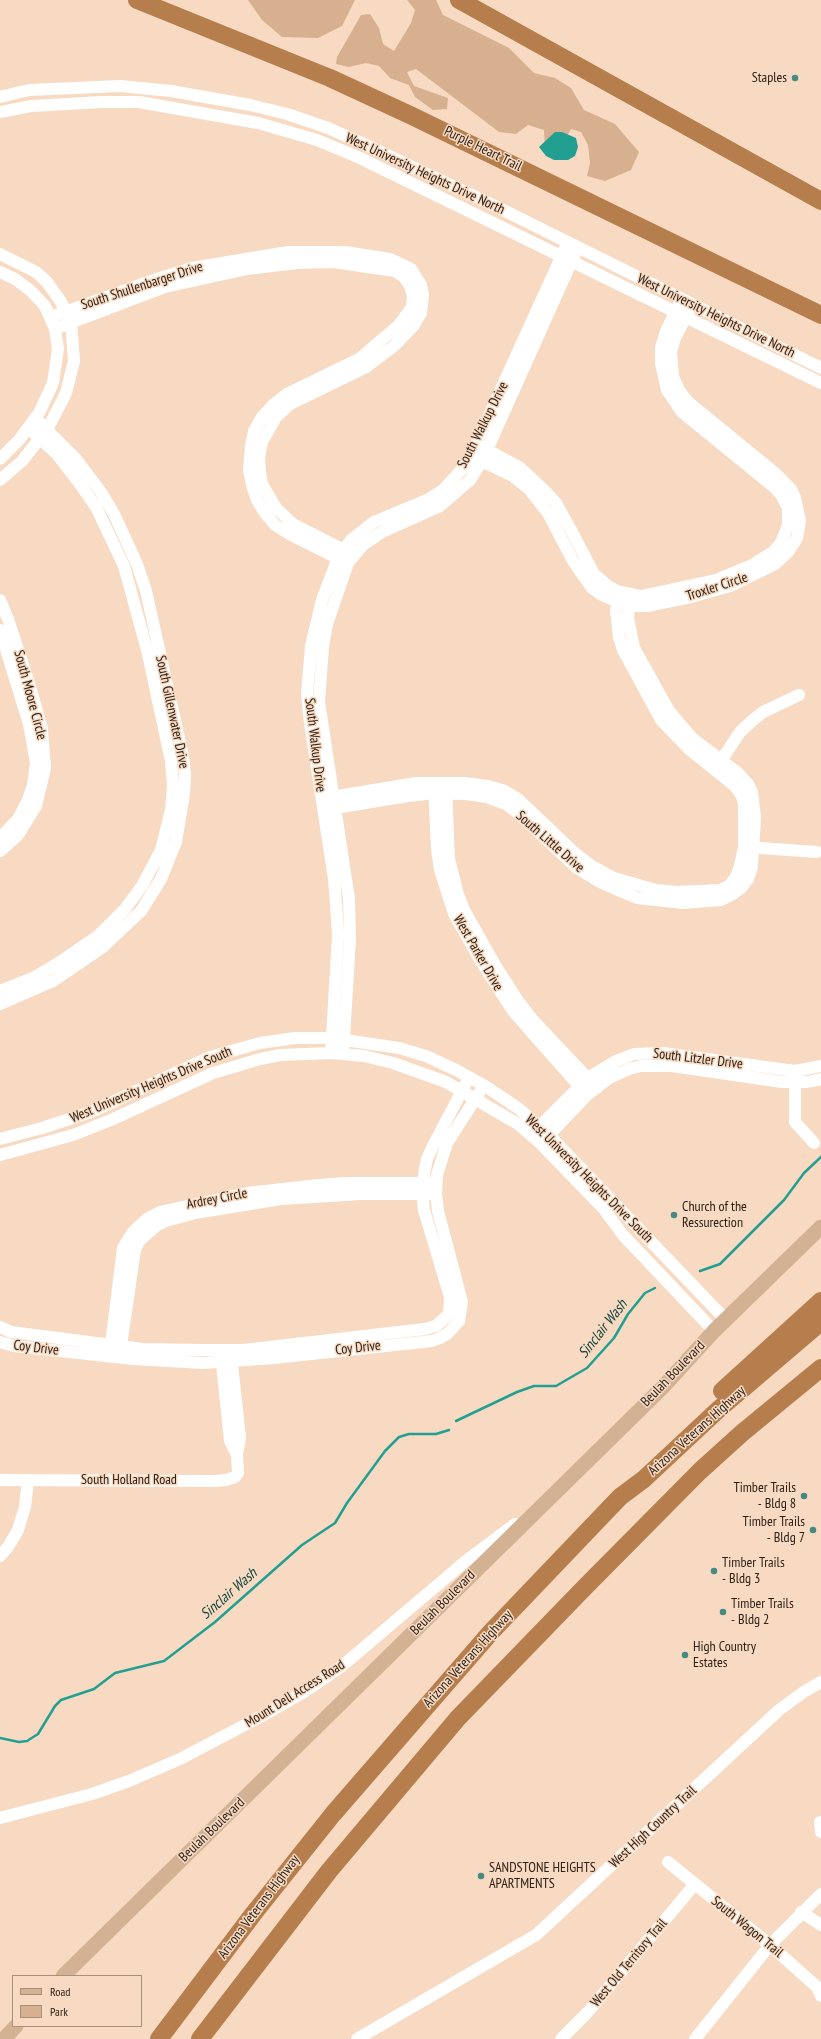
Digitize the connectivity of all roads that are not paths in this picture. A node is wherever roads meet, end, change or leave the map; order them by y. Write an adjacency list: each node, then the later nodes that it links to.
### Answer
1 (137, 0): 11 (highway, Purple Heart Trail)
2 (459, 0): 5 (highway)
3 (0, 97): 6 (street, West University Heights Drive North)
4 (0, 112): 8 (street, West University Heights Drive North)
5 (821, 201)
6 (573, 245): 8 (street, South Walkup Drive); 9 (street, South Walkup Drive); 12 (street, West University Heights Drive North)
7 (0, 254): 15 (street)
8 (560, 256): 9 (street, West University Heights Drive North); 24 (street, South Walkup Drive)
9 (572, 262): 13 (street, West University Heights Drive North); 24 (street, South Walkup Drive)
10 (0, 272): 17 (street)
11 (757, 282): 14 (highway, Purple Heart Trail); 16 (highway)
12 (687, 302): 13 (street, Troxler Circle); 18 (street, West University Heights Drive North)
13 (681, 314): 19 (street, West University Heights Drive North); 30 (street, Troxler Circle)
14 (821, 315)
15 (68, 317): 17 (street, South Shullenbarger Drive); 22 (street); 29 (street, South Shullenbarger Drive)
16 (821, 320)
17 (53, 323): 20 (street)
18 (821, 368)
19 (821, 383)
20 (35, 418): 21 (street); 22 (street, South Gillenwater Drive)
21 (28, 428): 23 (street, South Gillenwater Drive); 26 (street)
22 (48, 428): 23 (street); 43 (street, South Gillenwater Drive)
23 (40, 439): 28 (street); 42 (street, South Gillenwater Drive)
24 (482, 446): 25 (street, South Walkup Drive); 27 (street, South Walkup Drive); 30 (street, Troxler Circle)
25 (470, 456): 27 (street, Troxler Circle); 29 (street, South Walkup Drive)
26 (0, 459)
27 (482, 461): 29 (street, South Walkup Drive); 30 (street, Troxler Circle)
28 (0, 480)
29 (346, 556): 37 (street, South Walkup Drive)
30 (624, 598): 34 (street, South Little Drive)
31 (0, 600): 40 (street, South Moore Circle)
32 (0, 630): 38 (street, South Moore Circle)
33 (799, 695): 34 (street)
34 (718, 765): 39 (street, South Little Drive)
35 (434, 788): 36 (street, South Little Drive); 37 (street, South Little Drive); 55 (street, West Parker Drive)
36 (446, 788): 39 (street, South Little Drive); 55 (street, West Parker Drive)
37 (328, 804): 46 (street, South Walkup Drive); 47 (street, South Walkup Drive)
38 (0, 838)
39 (749, 847): 41 (street)
40 (0, 852)
41 (817, 852)
42 (150, 873): 43 (street); 44 (street, South Gillenwater Drive)
43 (161, 879): 45 (street, South Gillenwater Drive)
44 (0, 991)
45 (0, 1004)
46 (331, 1038): 47 (street, West University Heights Drive South); 48 (street, South Walkup Drive); 60 (street, West University Heights Drive South)
47 (344, 1039): 49 (street, South Walkup Drive); 51 (street, West University Heights Drive South)
48 (331, 1053): 49 (street, West University Heights Drive South); 62 (street, West University Heights Drive South)
49 (344, 1054): 56 (street, West University Heights Drive South)
50 (821, 1066): 52 (street, South Litzler Drive)
51 (470, 1077): 54 (street, West University Heights Drive South); 56 (street)
52 (795, 1077): 53 (street, South Litzler Drive); 55 (street, South Litzler Drive); 55 (street, South Litzler Drive); 61 (street)
53 (821, 1079)
54 (483, 1085): 57 (street); 59 (street, West University Heights Drive South)
55 (585, 1087): 58 (street, South Litzler Drive); 59 (street, South Litzler Drive)
56 (462, 1090): 57 (street, West University Heights Drive South); 63 (street)
57 (475, 1098): 59 (street, West University Heights Drive South); 64 (street)
58 (548, 1134): 59 (street, South Litzler Drive); 68 (street, West University Heights Drive South)
59 (537, 1135): 71 (street, West University Heights Drive South)
60 (0, 1138)
61 (814, 1143)
62 (0, 1155)
63 (423, 1188): 64 (street, Ardrey Circle); 67 (street); 74 (street, Ardrey Circle)
64 (436, 1189): 67 (street)
65 (821, 1227): 68 (main road, Beulah Boulevard)
66 (821, 1302): 80 (highway)
67 (454, 1315): 73 (street, Coy Drive); 75 (street, Coy Drive)
68 (726, 1320): 71 (main road, Beulah Boulevard)
69 (821, 1322): 80 (highway, Arizona Veterans Highway)
70 (0, 1327): 74 (street, Coy Drive)
71 (714, 1331): 79 (main road, Beulah Boulevard)
72 (0, 1342): 74 (street, Coy Drive)
73 (226, 1350): 74 (street, Coy Drive); 75 (street, South Holland Road)
74 (115, 1351): 75 (street, Coy Drive)
75 (226, 1363): 78 (street, South Holland Road)
76 (821, 1368): 95 (highway)
77 (0, 1480): 78 (street, South Holland Road)
78 (28, 1480): 81 (street)
79 (550, 1497): 83 (street, Mount Dell Access Road); 90 (main road, Beulah Boulevard)
80 (620, 1497): 94 (highway, Arizona Veterans Highway)
81 (0, 1556)
82 (821, 1682): 96 (street, West High Country Trail)
83 (0, 1818)
84 (668, 1862): 85 (street, South Wagon Trail)
85 (694, 1884): 89 (street, South Wagon Trail); 97 (street, West Old Territory Trail)
86 (821, 1894): 87 (street)
87 (801, 1912): 88 (street); 89 (street)
88 (821, 1925)
89 (770, 1945): 91 (street, South Wagon Trail); 98 (street)
90 (64, 1975)
91 (821, 1996)
92 (15, 2027): 93 (main road)
93 (4, 2039)
94 (160, 2039)
95 (200, 2039)
96 (357, 2039)
97 (561, 2039)
98 (695, 2039)

